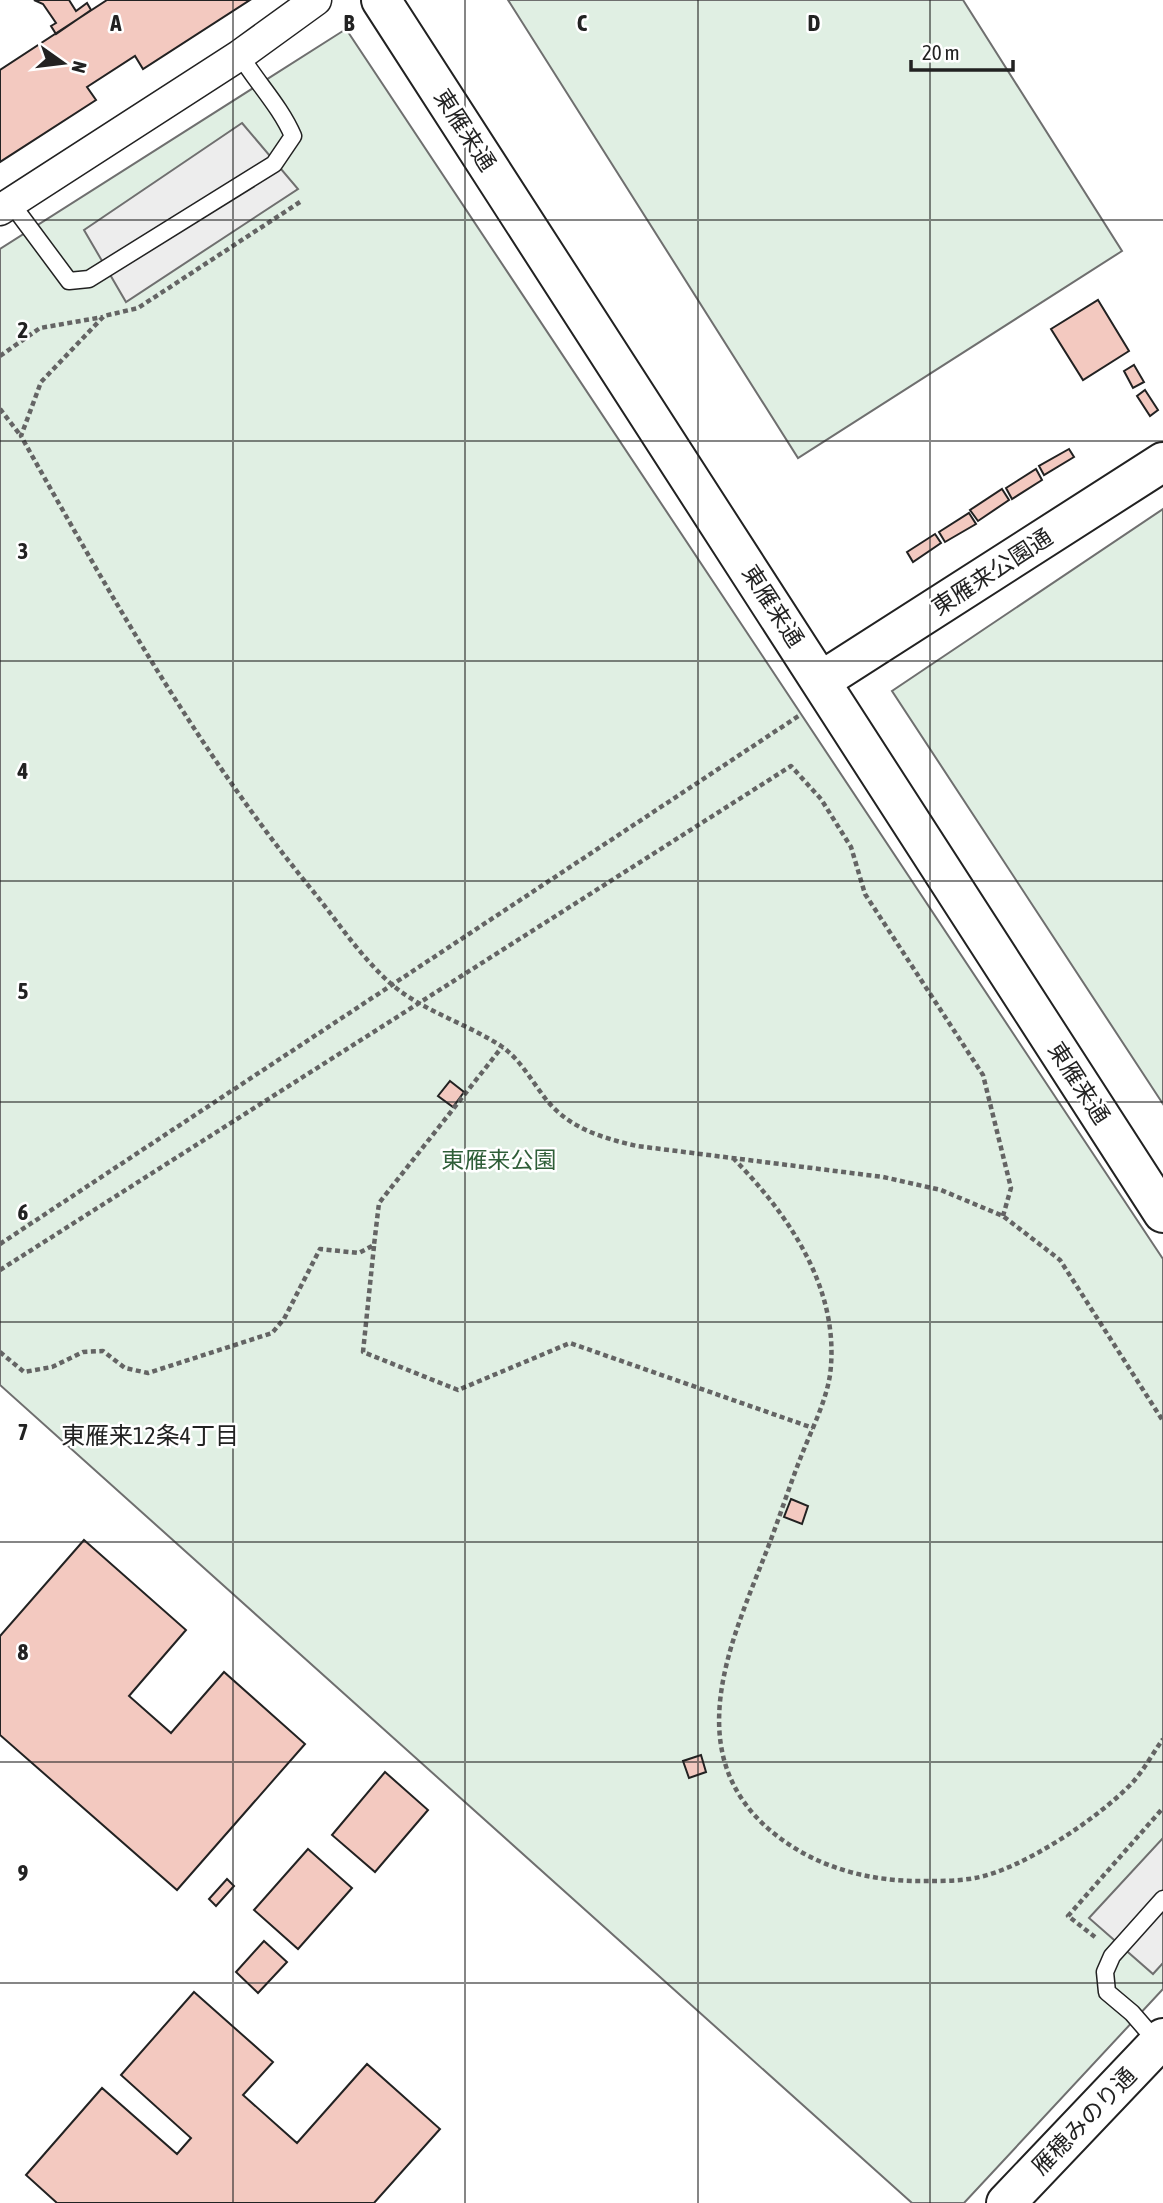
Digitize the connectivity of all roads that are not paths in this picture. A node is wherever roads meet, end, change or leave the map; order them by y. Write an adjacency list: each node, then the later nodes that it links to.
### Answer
1 (316, 0): 3 (street)
2 (381, 0): 6 (street, 東雁来通)
3 (240, 55): 4 (street); 4 (lane)
4 (6, 206)
5 (1163, 462): 6 (street, 東雁来公園通)
6 (826, 688): 7 (street, 東雁来通)
7 (1163, 1213)
8 (1163, 1899): 9 (lane)
9 (1161, 2041): 10 (street, 雁穂みのり通)
10 (1006, 2203)

